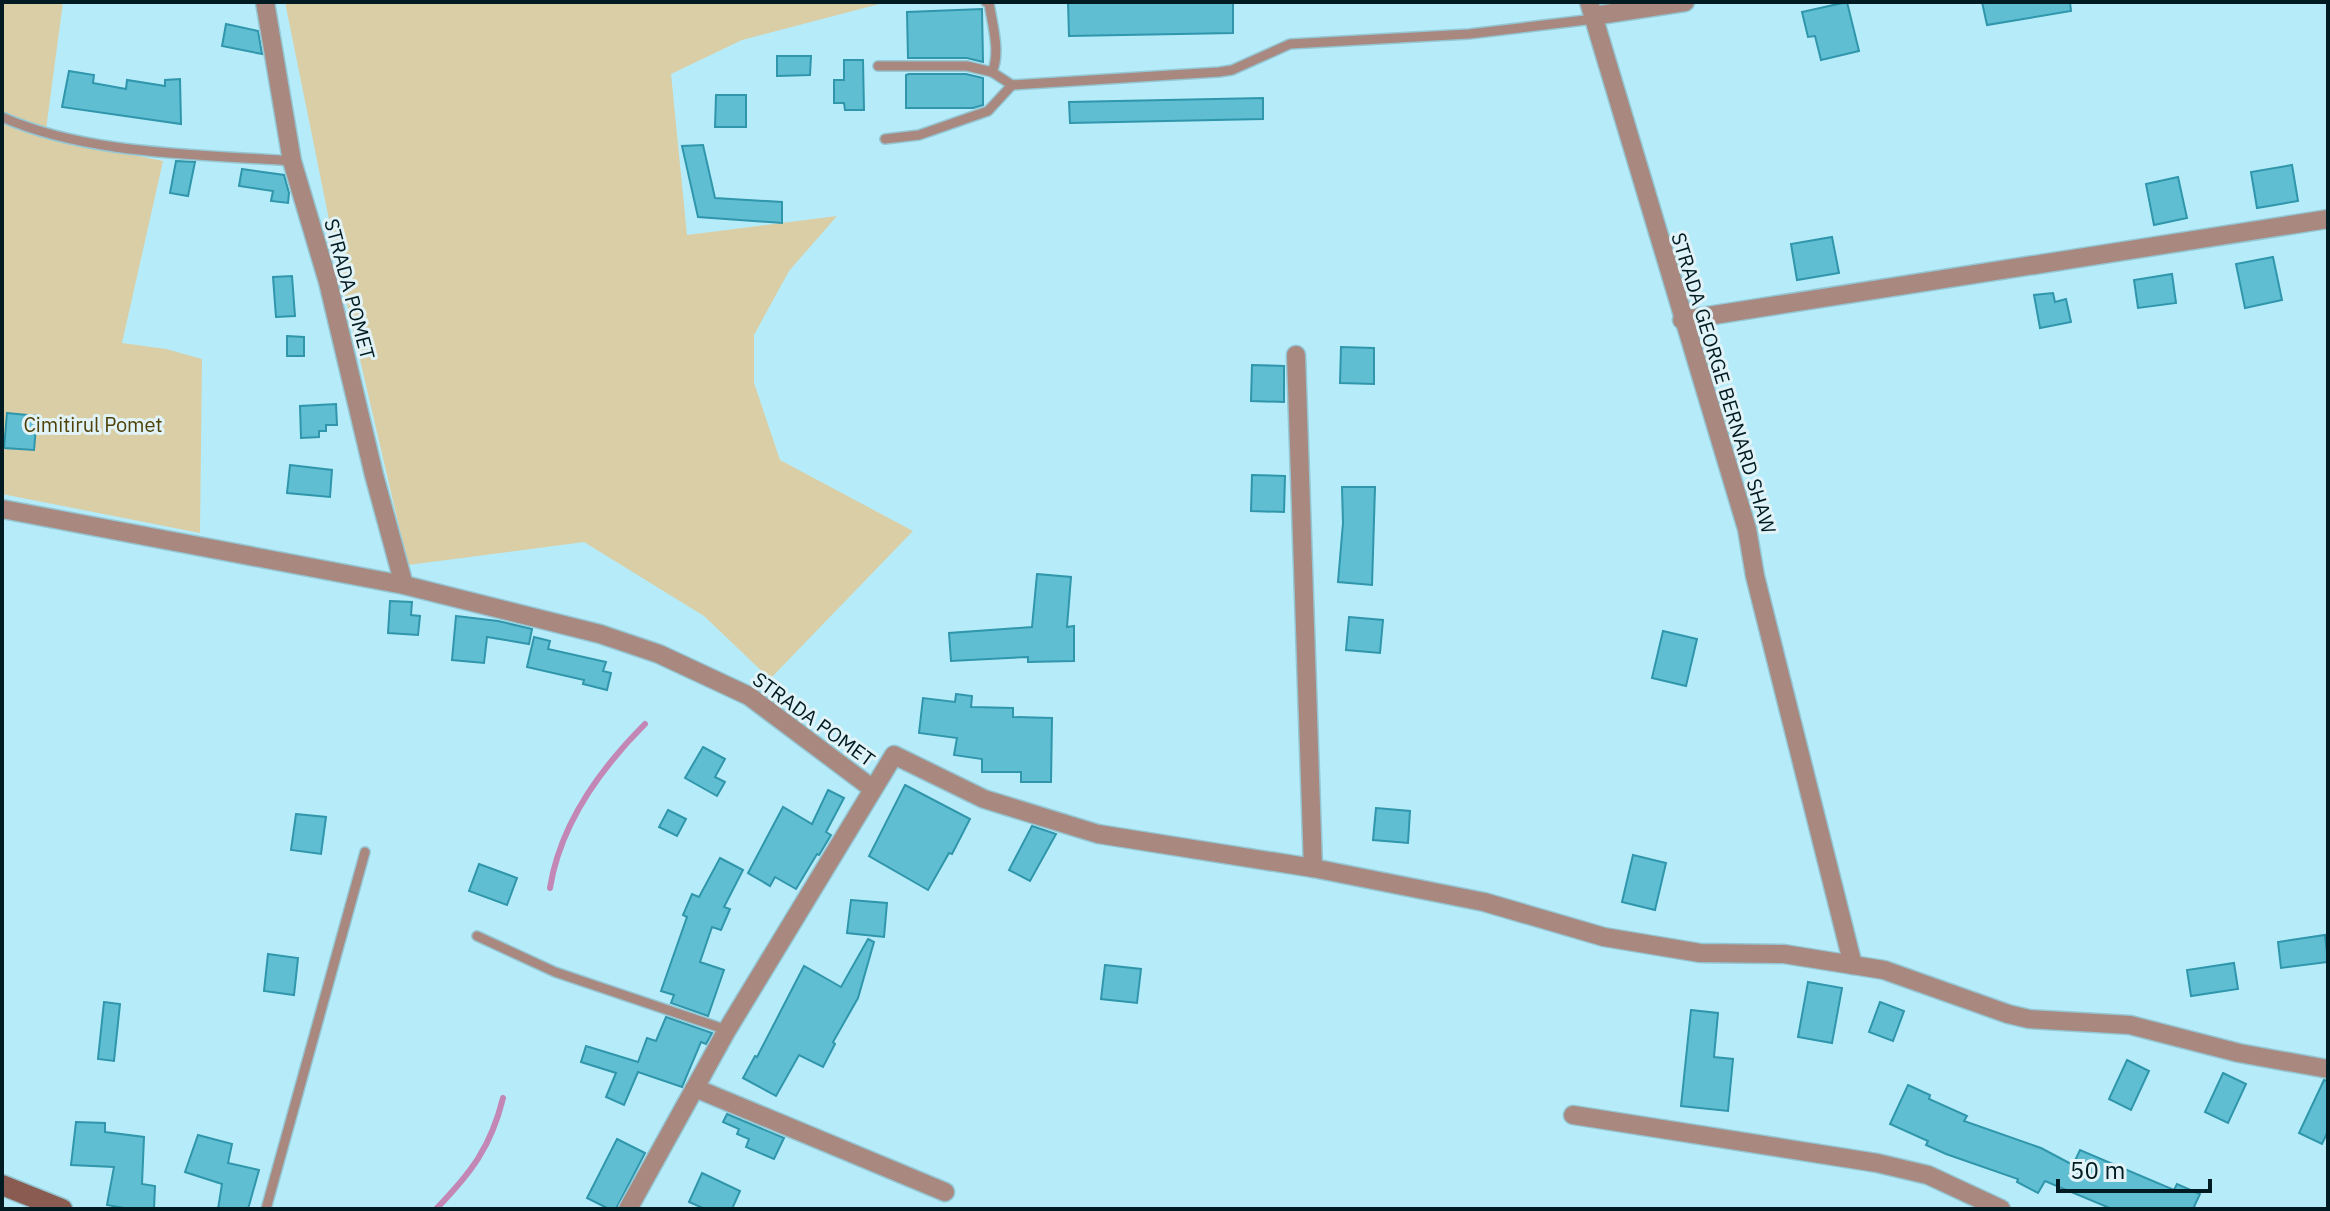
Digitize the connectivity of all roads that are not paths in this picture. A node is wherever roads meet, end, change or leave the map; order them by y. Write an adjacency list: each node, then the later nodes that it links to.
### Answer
1 (265, 2): 10 (street, STRADA POMET)
2 (986, 2): 6 (lane)
3 (1685, 2): 4 (street)
4 (1592, 12): 7 (lane); 12 (street, STRADA GEORGE BERNARD SHAW)
5 (878, 66): 6 (lane)
6 (992, 72): 7 (lane)
7 (1012, 85): 9 (lane)
8 (2, 117): 10 (lane)
9 (885, 139)
10 (292, 161): 15 (street, STRADA POMET)
11 (2328, 219): 12 (street)
12 (1682, 320): 20 (street, STRADA GEORGE BERNARD SHAW)
13 (1296, 355): 18 (street)
14 (2, 509): 15 (street, STRADA POMET)
15 (404, 585): 16 (street, STRADA POMET)
16 (873, 789): 18 (street); 21 (street, STRADA POMET)
17 (365, 852): 28 (lane)
18 (1313, 868): 20 (street)
19 (477, 936): 21 (lane)
20 (1853, 965): 22 (street)
21 (727, 1030): 23 (street, STRADA POMET)
22 (2328, 1069)
23 (695, 1088): 26 (street); 29 (street, STRADA POMET)
24 (1573, 1115): 30 (street)
25 (2, 1185): 27 (main road)
26 (945, 1192)
27 (62, 1209)
28 (266, 1209)
29 (628, 1209)
30 (2001, 1209)

